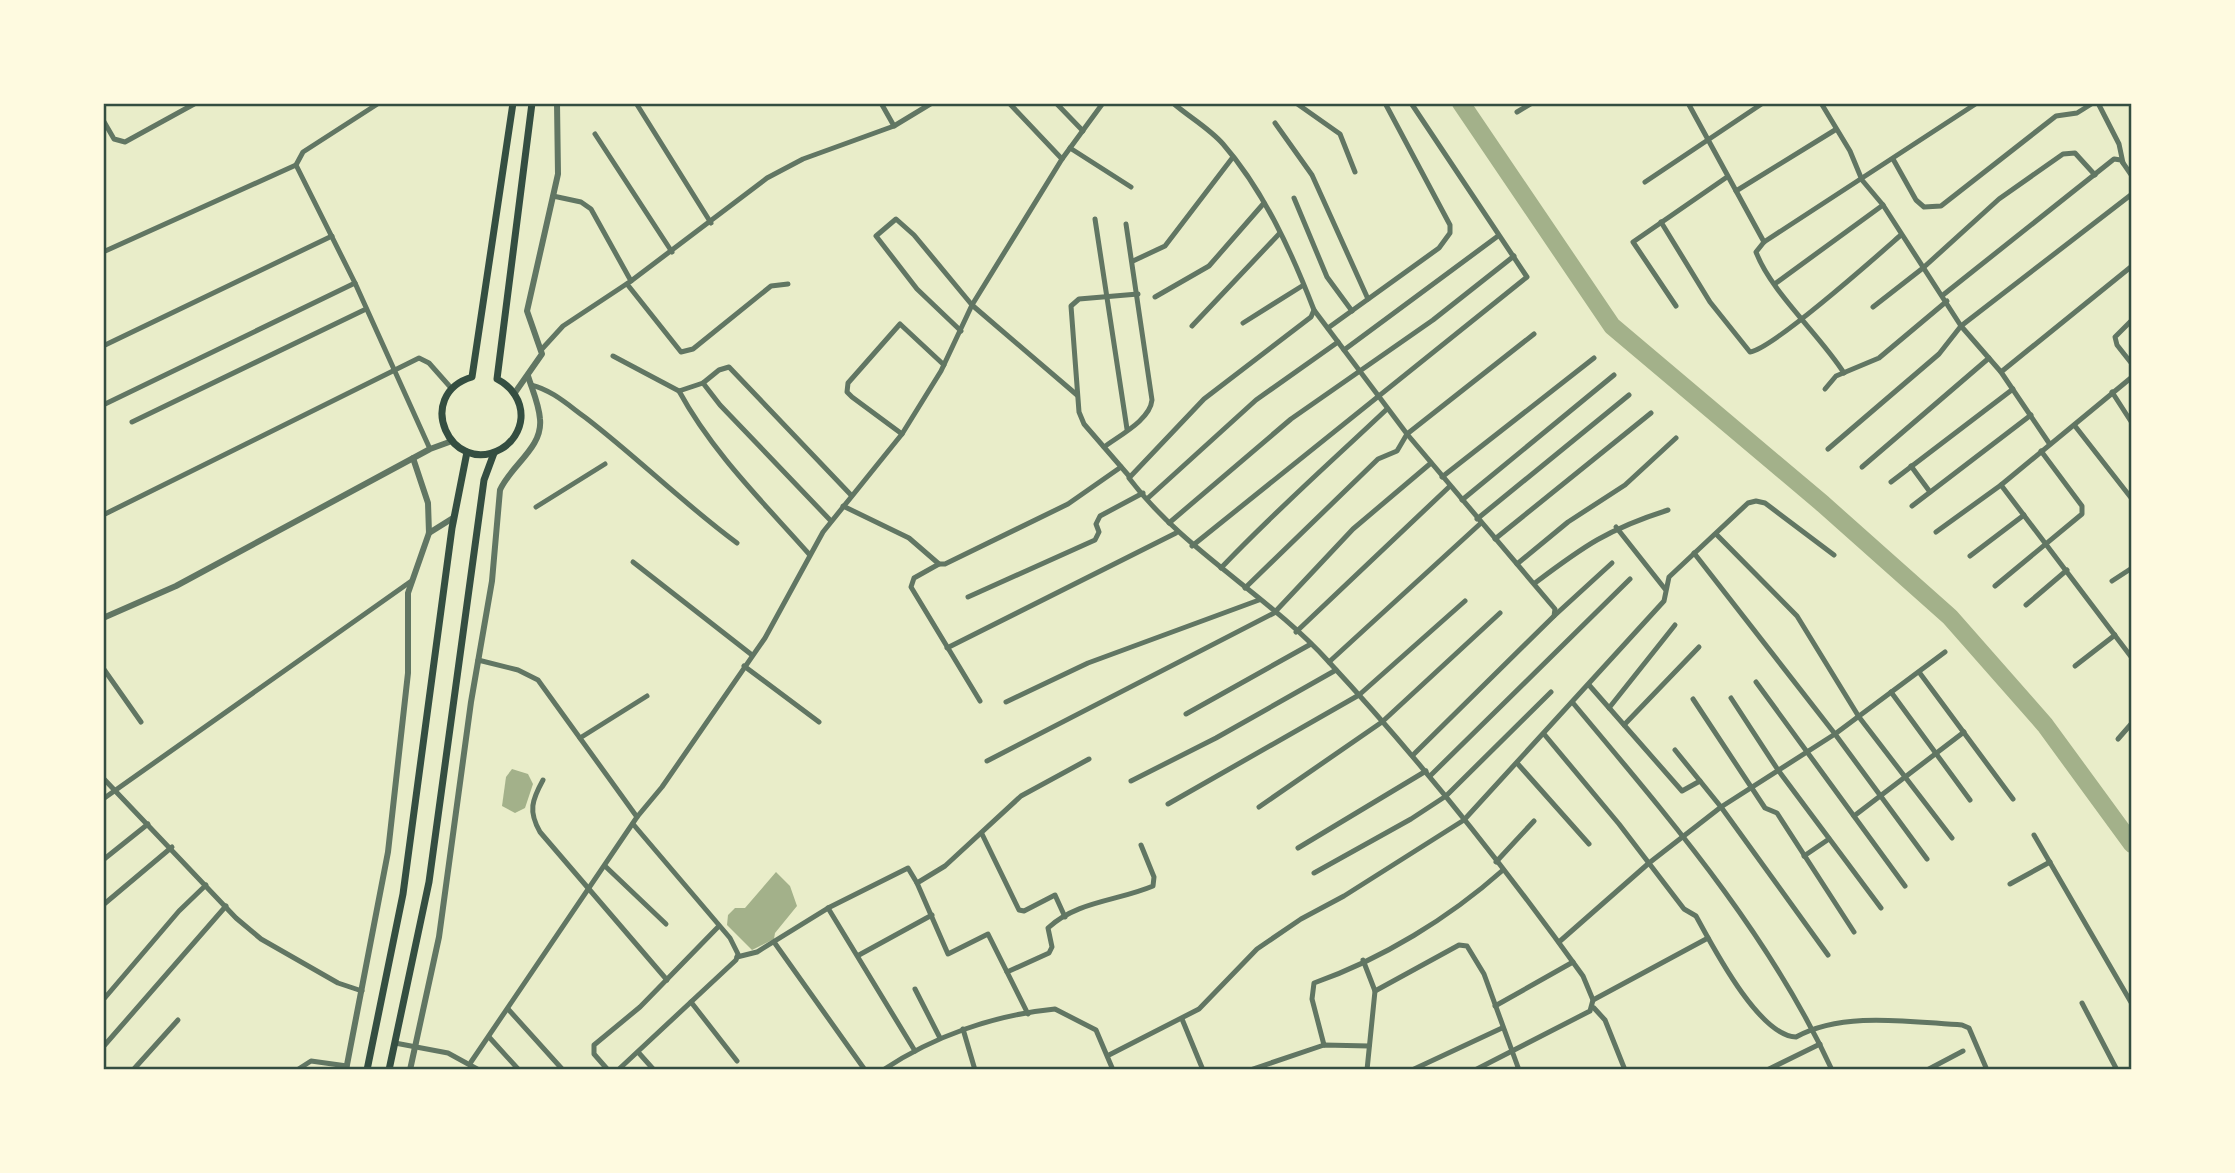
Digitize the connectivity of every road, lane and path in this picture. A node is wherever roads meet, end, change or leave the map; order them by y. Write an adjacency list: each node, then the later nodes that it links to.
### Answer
1 (196, 103): 23 (street)
2 (379, 103): 35 (street)
3 (513, 103): 106 (main road)
4 (532, 103): 111 (main road)
5 (557, 103): 45 (street)
6 (636, 103): 51 (street)
7 (881, 103): 25 (street)
8 (932, 103): 25 (street)
9 (1009, 103): 32 (street)
10 (1056, 103): 27 (street)
11 (1103, 103): 27 (street)
12 (1173, 103): 31 (street)
13 (1296, 103): 36 (street)
14 (1385, 103): 73 (street)
15 (1411, 103): 56 (street)
16 (1532, 103): 22 (street)
17 (1688, 103): 29 (street)
18 (1763, 103): 29 (street)
19 (1821, 103): 26 (street)
20 (1977, 103): 33 (street)
21 (2096, 103): 33 (street); 34 (street)
22 (1517, 112)
23 (103, 120)
24 (1275, 123): 73 (street)
25 (894, 126): 51 (street)
26 (1835, 130): 40 (street); 43 (street)
27 (1083, 131): 30 (street)
28 (595, 134): 59 (street)
29 (1708, 138): 39 (street); 41 (street)
30 (1070, 148): 32 (street); 42 (street)
31 (1233, 157): 47 (street); 61 (street)
32 (1062, 159): 74 (street)
33 (1893, 159): 40 (street)
34 (2123, 163): 37 (street); 38 (street)
35 (296, 165): 55 (street); 58 (street)
36 (1355, 172)
37 (2095, 175): 63 (street); 72 (street)
38 (2132, 176)
39 (1727, 177): 43 (street); 50 (street)
40 (1862, 180): 48 (street); 57 (street)
41 (1645, 182)
42 (1131, 187)
43 (1736, 191): 57 (street)
44 (2132, 194): 84 (street)
45 (553, 195): 65 (street); 90 (street)
46 (1294, 198): 79 (street)
47 (1264, 203): 53 (street); 71 (street)
48 (1883, 205): 54 (street); 66 (street)
49 (1095, 219): 70 (street)
50 (1661, 222): 75 (street); 80 (street)
51 (711, 223): 59 (street)
52 (1126, 223): 61 (street)
53 (1279, 234): 68 (street); 83 (street)
54 (1901, 235): 63 (street); 80 (street)
55 (332, 236): 64 (street); 89 (street)
56 (1498, 236): 60 (street); 91 (street)
57 (1763, 242): 66 (street)
58 (103, 252)
59 (672, 252): 65 (street)
60 (1514, 256): 98 (street); 114 (street)
61 (1133, 261): 69 (street)
62 (2132, 265): 99 (street)
63 (1923, 268): 72 (street); 76 (street)
64 (355, 283): 77 (street); 115 (street)
65 (629, 283): 67 (street); 90 (street)
66 (1776, 283): 80 (street)
67 (788, 284)
68 (1302, 286): 78 (street); 82 (street)
69 (1138, 294): 70 (street); 122 (street)
70 (1106, 296): 112 (street); 122 (street)
71 (1155, 297)
72 (1945, 298): 84 (street); 100 (street)
73 (1368, 299): 79 (street)
74 (972, 305): 86 (street); 86 (street); 112 (street)
75 (1676, 306)
76 (1873, 307)
77 (364, 310): 97 (street); 119 (street)
78 (1314, 310): 85 (street); 140 (street)
79 (1352, 311): 85 (street)
80 (1802, 318): 100 (street)
81 (2132, 320): 95 (street)
82 (1243, 323)
83 (1192, 326)
84 (1961, 326): 94 (street); 130 (street)
85 (1328, 328): 88 (street)
86 (961, 331): 96 (street)
87 (1534, 334): 124 (street)
88 (1338, 342): 91 (street); 148 (street)
89 (103, 346)
90 (542, 349): 102 (street)
91 (1344, 350): 98 (street)
92 (612, 356): 109 (street)
93 (1594, 358): 141 (street)
94 (1989, 358): 99 (street); 139 (street)
95 (2132, 363)
96 (944, 365): 123 (street); 123 (street)
97 (392, 370): 106 (street); 129 (street); 155 (street)
98 (1359, 370): 114 (street); 160 (street)
99 (2001, 372): 108 (street)
100 (1844, 373): 107 (street)
101 (1614, 375): 150 (street)
102 (528, 376): 105 (street); 111 (street)
103 (2132, 377): 110 (street)
104 (703, 383): 109 (street); 147 (street); 158 (street)
105 (531, 385): 167 (street); 205 (street)
106 (452, 389): 126 (main road)
107 (1825, 389)
108 (2013, 389): 118 (street); 137 (street)
109 (679, 391): 171 (street)
110 (2112, 392): 120 (street); 121 (street)
111 (514, 394): 133 (main road)
112 (1077, 395): 128 (street)
113 (1629, 395): 159 (street)
114 (1378, 397): 116 (street); 169 (street)
115 (103, 405)
116 (1387, 409): 124 (street); 178 (street)
117 (1651, 413): 166 (street)
118 (2031, 415): 127 (street); 145 (street)
119 (132, 422)
120 (2132, 423)
121 (2075, 426): 127 (street); 149 (street)
122 (1127, 429): 128 (street)
123 (902, 434): 147 (street)
124 (1407, 434): 135 (street); 186 (street)
125 (1676, 438): 177 (street)
126 (452, 441): 129 (street); 132 (main road)
127 (2049, 443): 131 (street)
128 (1104, 447): 138 (street)
129 (430, 449): 134 (street)
130 (1828, 449)
131 (2041, 451): 143 (street); 168 (street)
132 (467, 452): 133 (main road); 157 (main road)
133 (494, 453): 327 (main road)
134 (413, 458): 163 (street); 195 (street)
135 (1431, 463): 141 (street); 192 (street)
136 (605, 464): 153 (street)
137 (1912, 466): 142 (street); 145 (street)
138 (1121, 467): 140 (street); 176 (street)
139 (1861, 467)
140 (1129, 476): 146 (street)
141 (1442, 477): 144 (street)
142 (1891, 482)
143 (2001, 485): 156 (street); 162 (street)
144 (1449, 487): 150 (street); 197 (street)
145 (1930, 492): 152 (street)
146 (1143, 493): 148 (street); 188 (street)
147 (851, 495): 151 (street)
148 (1148, 498): 160 (street)
149 (2132, 499)
150 (1462, 500): 159 (street)
151 (843, 506): 158 (street); 176 (street)
152 (1912, 506)
153 (536, 507)
154 (1668, 510): 161 (street)
155 (103, 515)
156 (2024, 515): 168 (street); 173 (street)
157 (453, 518): 163 (street); 344 (main road)
158 (831, 521): 171 (street)
159 (1479, 521): 166 (street); 206 (street)
160 (1169, 523): 164 (street)
161 (1616, 527): 184 (street); 187 (street)
162 (1936, 532)
163 (429, 533): 183 (street)
164 (1176, 533): 169 (street); 201 (street)
165 (1716, 534): 170 (street); 172 (street); 225 (street)
166 (1495, 539): 177 (street)
167 (737, 543)
168 (2046, 544): 180 (street); 185 (street)
169 (1192, 546): 178 (street)
170 (1694, 553): 187 (street); 233 (street)
171 (809, 554): 203 (street)
172 (1834, 555)
173 (1970, 556)
174 (633, 562): 203 (street)
175 (1612, 563): 194 (street)
176 (939, 564): 201 (street)
177 (1517, 564): 184 (street)
178 (1221, 568): 186 (street)
179 (2132, 568): 182 (street)
180 (2067, 570): 191 (street); 198 (street)
181 (1630, 579): 244 (street)
182 (2112, 581)
183 (410, 582): 251 (street); 310 (street)
184 (1535, 583): 194 (street)
185 (1995, 586)
186 (1245, 588): 189 (street)
187 (1665, 589): 213 (street)
188 (968, 597)
189 (1259, 600): 192 (street); 221 (street)
190 (1465, 601): 216 (street)
191 (2026, 605)
192 (1274, 613): 197 (street); 241 (street)
193 (1500, 613): 228 (street)
194 (1554, 615): 239 (street)
195 (103, 618)
196 (1675, 625): 223 (street)
197 (1296, 632): 199 (street)
198 (2115, 635): 204 (street); 208 (street)
199 (1311, 644): 206 (street); 224 (street)
200 (1699, 647): 230 (street)
201 (947, 648): 220 (street)
202 (1945, 653): 211 (street)
203 (752, 655): 207 (street)
204 (2132, 658)
205 (478, 660): 234 (street); 332 (street)
206 (1329, 662): 210 (street)
207 (744, 666): 227 (street); 261 (street)
208 (2074, 666)
209 (103, 668): 226 (street)
210 (1336, 670): 216 (street); 249 (street)
211 (1919, 671): 215 (street); 231 (street)
212 (1756, 682): 237 (street)
213 (1589, 685): 222 (street); 223 (street)
214 (1551, 692): 252 (street)
215 (1891, 692): 225 (street); 238 (street)
216 (1359, 695): 228 (street); 257 (street)
217 (647, 696): 234 (street)
218 (1731, 698): 243 (street)
219 (1693, 699): 250 (street)
220 (980, 701)
221 (1006, 702)
222 (1573, 702): 232 (street); 267 (street)
223 (1609, 708): 230 (street)
224 (1186, 714)
225 (1859, 716): 233 (street); 245 (street)
226 (141, 722)
227 (819, 722)
228 (1382, 722): 239 (street); 258 (street)
229 (2132, 723): 235 (street)
230 (1624, 724): 248 (street)
231 (1964, 732): 238 (street); 255 (street)
232 (1544, 734): 242 (street); 280 (street)
233 (1835, 734): 237 (street); 253 (street)
234 (580, 738): 261 (street)
235 (2118, 739)
236 (1675, 750): 248 (street)
237 (1806, 752): 243 (street); 260 (street)
238 (1937, 754): 245 (street); 256 (street)
239 (1413, 755): 244 (street)
240 (1089, 759): 266 (street)
241 (987, 761)
242 (1517, 763): 262 (street); 271 (street)
243 (1778, 770): 250 (street); 269 (street)
244 (1428, 773): 252 (street); 274 (street)
245 (1908, 777): 253 (street); 270 (street)
246 (103, 778): 251 (street)
247 (543, 780): 288 (street)
248 (1700, 780): 259 (street)
249 (1131, 781)
250 (1750, 787): 259 (street); 275 (street)
251 (116, 791): 254 (street); 264 (street)
252 (1446, 796): 262 (street); 283 (street)
253 (1882, 797): 260 (street); 276 (street)
254 (103, 799)
255 (2013, 799)
256 (1970, 800)
257 (1168, 804)
258 (1259, 807)
259 (1721, 807): 267 (street); 302 (street)
260 (1854, 816): 287 (street)
261 (637, 817): 265 (street)
262 (1464, 820): 278 (street); 320 (street)
263 (1534, 821): 278 (street)
264 (148, 824): 273 (street); 277 (street)
265 (633, 824): 281 (street); 296 (street)
266 (982, 834): 284 (street); 294 (street)
267 (1683, 835): 280 (street); 323 (street)
268 (2034, 835): 279 (street)
269 (1829, 838): 275 (street); 292 (street)
270 (1952, 838)
271 (1589, 844)
272 (1141, 845): 294 (street)
273 (172, 847): 286 (street); 289 (street)
274 (1298, 848)
275 (1804, 856): 297 (street)
276 (1927, 859)
277 (103, 860)
278 (1496, 862): 282 (street)
279 (2050, 862): 285 (street); 315 (street)
280 (1649, 863): 298 (street); 300 (street)
281 (604, 866): 288 (street); 295 (street)
282 (1503, 870): 300 (street); 304 (street)
283 (1314, 873)
284 (918, 883): 291 (street); 293 (street)
285 (2010, 884)
286 (206, 885): 290 (street); 311 (street)
287 (1905, 886)
288 (589, 890): 307 (street); 318 (street)
289 (103, 905)
290 (226, 906): 310 (street); 331 (street)
291 (828, 908): 299 (street); 301 (street)
292 (1881, 908)
293 (932, 915): 301 (street); 306 (street)
294 (1065, 917): 306 (street)
295 (666, 924)
296 (719, 926): 303 (street); 307 (street)
297 (1854, 932)
298 (1708, 938): 312 (street); 323 (street)
299 (774, 942): 303 (street); 353 (street)
300 (1559, 942): 305 (street)
301 (859, 955): 333 (street)
302 (1828, 955)
303 (737, 957): 313 (street)
304 (1363, 960): 309 (street); 329 (street)
305 (1573, 962): 312 (street); 316 (street)
306 (1007, 972): 319 (street)
307 (667, 980): 350 (street)
308 (915, 989): 326 (street)
309 (1375, 990): 316 (street); 330 (street)
310 (362, 991): 340 (street)
311 (103, 1000)
312 (1594, 1000): 317 (street)
313 (691, 1002): 335 (street); 338 (street)
314 (2082, 1003): 367 (street)
315 (2132, 1004)
316 (1495, 1006): 322 (street)
317 (1594, 1008): 336 (street); 362 (street)
318 (508, 1009): 325 (street); 349 (street)
319 (1028, 1014): 324 (street); 337 (street)
320 (1182, 1019): 337 (street); 357 (street)
321 (178, 1020): 342 (street)
322 (1502, 1028): 336 (street); 359 (street)
323 (1812, 1028): 328 (street); 366 (street)
324 (963, 1029): 326 (street); 355 (street)
325 (489, 1037): 339 (street); 348 (street)
326 (940, 1038): 333 (street)
327 (395, 1043): 332 (street); 345 (main road)
328 (1820, 1044): 363 (street); 364 (street)
329 (1324, 1045): 330 (street); 341 (street)
330 (1369, 1045): 358 (street)
331 (103, 1047)
332 (415, 1048): 339 (street); 346 (street)
333 (915, 1051): 354 (street)
334 (1962, 1051): 365 (street)
335 (638, 1052): 351 (street); 352 (street)
336 (1511, 1052): 360 (street); 361 (street)
337 (1109, 1055): 356 (street)
338 (737, 1061)
339 (471, 1062): 347 (street)
340 (346, 1068): 343 (street)
341 (1253, 1069)
342 (133, 1070)
343 (297, 1070)
344 (367, 1070)
345 (389, 1070)
346 (410, 1070)
347 (479, 1070)
348 (519, 1070)
349 (563, 1070)
350 (608, 1070)
351 (618, 1070)
352 (654, 1070)
353 (865, 1070)
354 (883, 1070)
355 (975, 1070)
356 (1114, 1070)
357 (1203, 1070)
358 (1367, 1070)
359 (1412, 1070)
360 (1475, 1070)
361 (1519, 1070)
362 (1625, 1070)
363 (1767, 1070)
364 (1832, 1070)
365 (1927, 1070)
366 (1987, 1070)
367 (2117, 1070)

